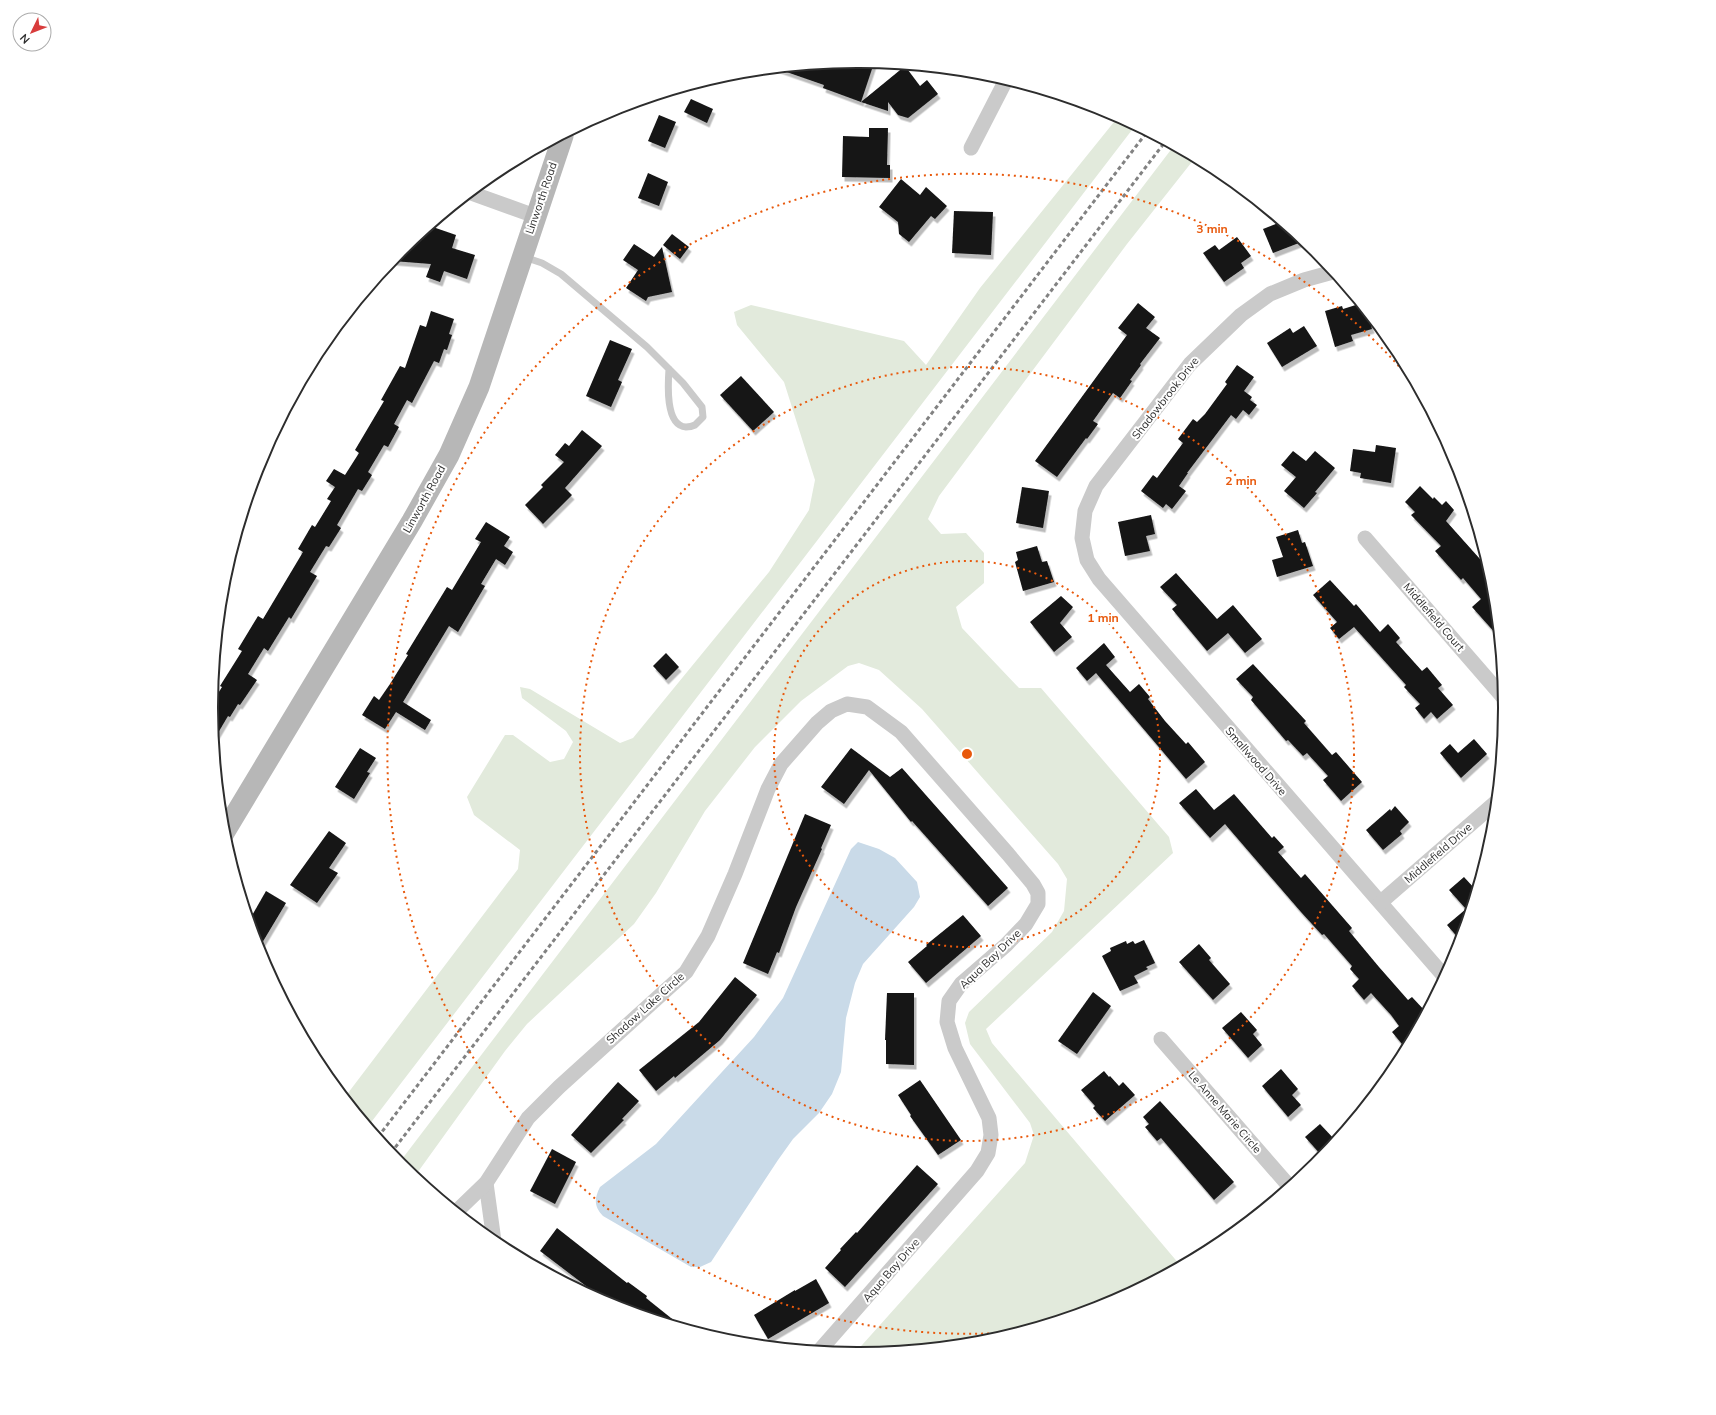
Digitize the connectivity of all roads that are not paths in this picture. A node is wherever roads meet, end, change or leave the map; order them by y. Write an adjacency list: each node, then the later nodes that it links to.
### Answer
1 (1003, 85): 3 (street)
2 (561, 142): 5 (main road, Linworth Road)
3 (971, 148)
4 (476, 195): 5 (street)
5 (535, 216): 6 (main road, Linworth Road)
6 (522, 256): 8 (lane); 14 (main road, Linworth Road)
7 (1327, 274): 9 (street, Shadowbrook Drive)
8 (669, 369): 8 (lane)
9 (1082, 538): 15 (street, Smallwood Drive)
10 (1365, 538): 11 (street, Middlefield Court)
11 (1497, 690)
12 (847, 704): 18 (street, Shadow Lake Circle); 22 (street, Aqua Bay Drive)
13 (1489, 808): 15 (street, Middlefield Drive)
14 (230, 824)
15 (1381, 902): 16 (street, Smallwood Drive)
16 (1440, 972)
17 (1161, 1039): 19 (street, Le Anne Marie Circle)
18 (486, 1182): 20 (street, Shadow Lake Circle); 21 (street)
19 (1286, 1182)
20 (460, 1207)
21 (493, 1232)
22 (823, 1346)

